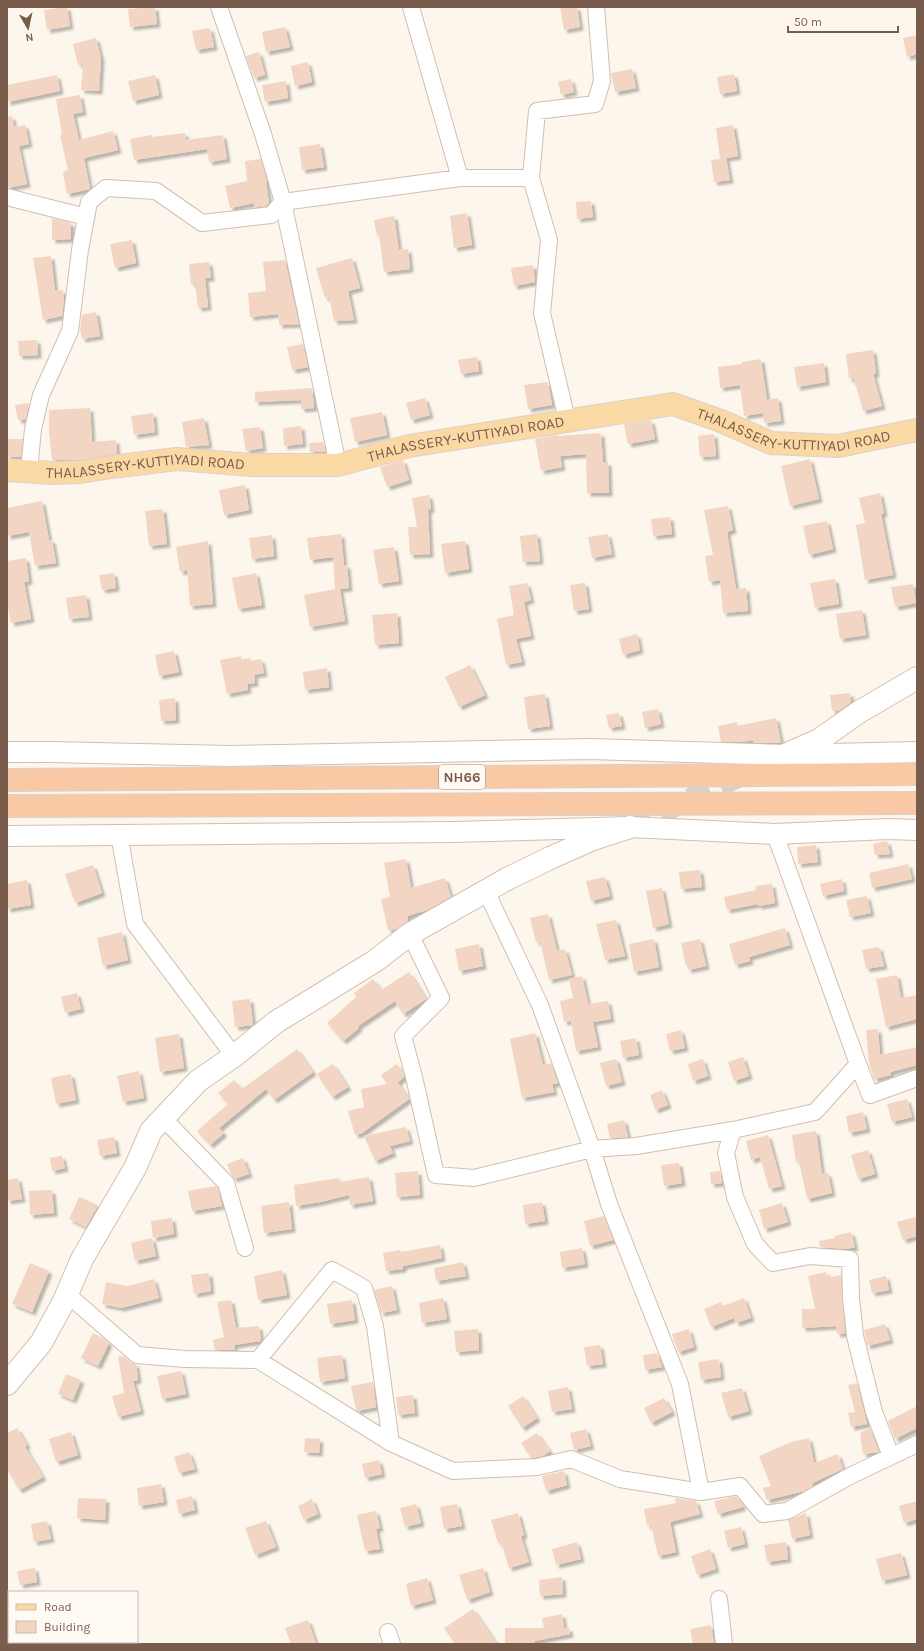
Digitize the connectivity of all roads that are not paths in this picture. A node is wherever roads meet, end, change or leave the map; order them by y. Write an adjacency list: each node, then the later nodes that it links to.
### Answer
1 (219, 7): 7 (street)
2 (410, 7): 4 (street)
3 (596, 7): 5 (street)
4 (460, 178): 5 (street); 7 (street)
5 (531, 178): 9 (street)
6 (7, 197): 8 (street)
7 (283, 202): 8 (street); 11 (street)
8 (86, 216): 13 (street)
9 (567, 420): 10 (main road, THALASSERY-KUTTIYADI ROAD); 11 (main road, THALASSERY-KUTTIYADI ROAD)
10 (917, 430)
11 (338, 465): 13 (main road, THALASSERY-KUTTIYADI ROAD)
12 (7, 470): 13 (main road, THALASSERY-KUTTIYADI ROAD)
13 (29, 471)
14 (917, 678): 17 (main road)
15 (7, 752): 17 (street)
16 (917, 752): 17 (street)
17 (785, 755)
18 (917, 774): 19 (highway, NH66)
19 (7, 780)
20 (917, 804): 21 (highway, NH66)
21 (7, 806)
22 (630, 827): 24 (street); 25 (street); 27 (main road)
23 (917, 830): 25 (street)
24 (118, 834): 26 (street); 29 (street)
25 (775, 834): 30 (street)
26 (7, 836)
27 (486, 891): 28 (main road); 34 (street)
28 (410, 934): 29 (main road); 34 (street)
29 (234, 1056): 32 (main road)
30 (858, 1064): 31 (street); 33 (street)
31 (917, 1078)
32 (163, 1118): 35 (street); 36 (main road)
33 (733, 1130): 34 (street); 41 (street)
34 (592, 1149): 42 (street)
35 (245, 1248)
36 (67, 1294): 37 (street); 38 (main road)
37 (258, 1360): 39 (street); 39 (street)
38 (7, 1384)
39 (391, 1443): 42 (street)
40 (917, 1444): 41 (street)
41 (891, 1456): 42 (street)
42 (701, 1492)
43 (719, 1599): 44 (street)
44 (724, 1644)

